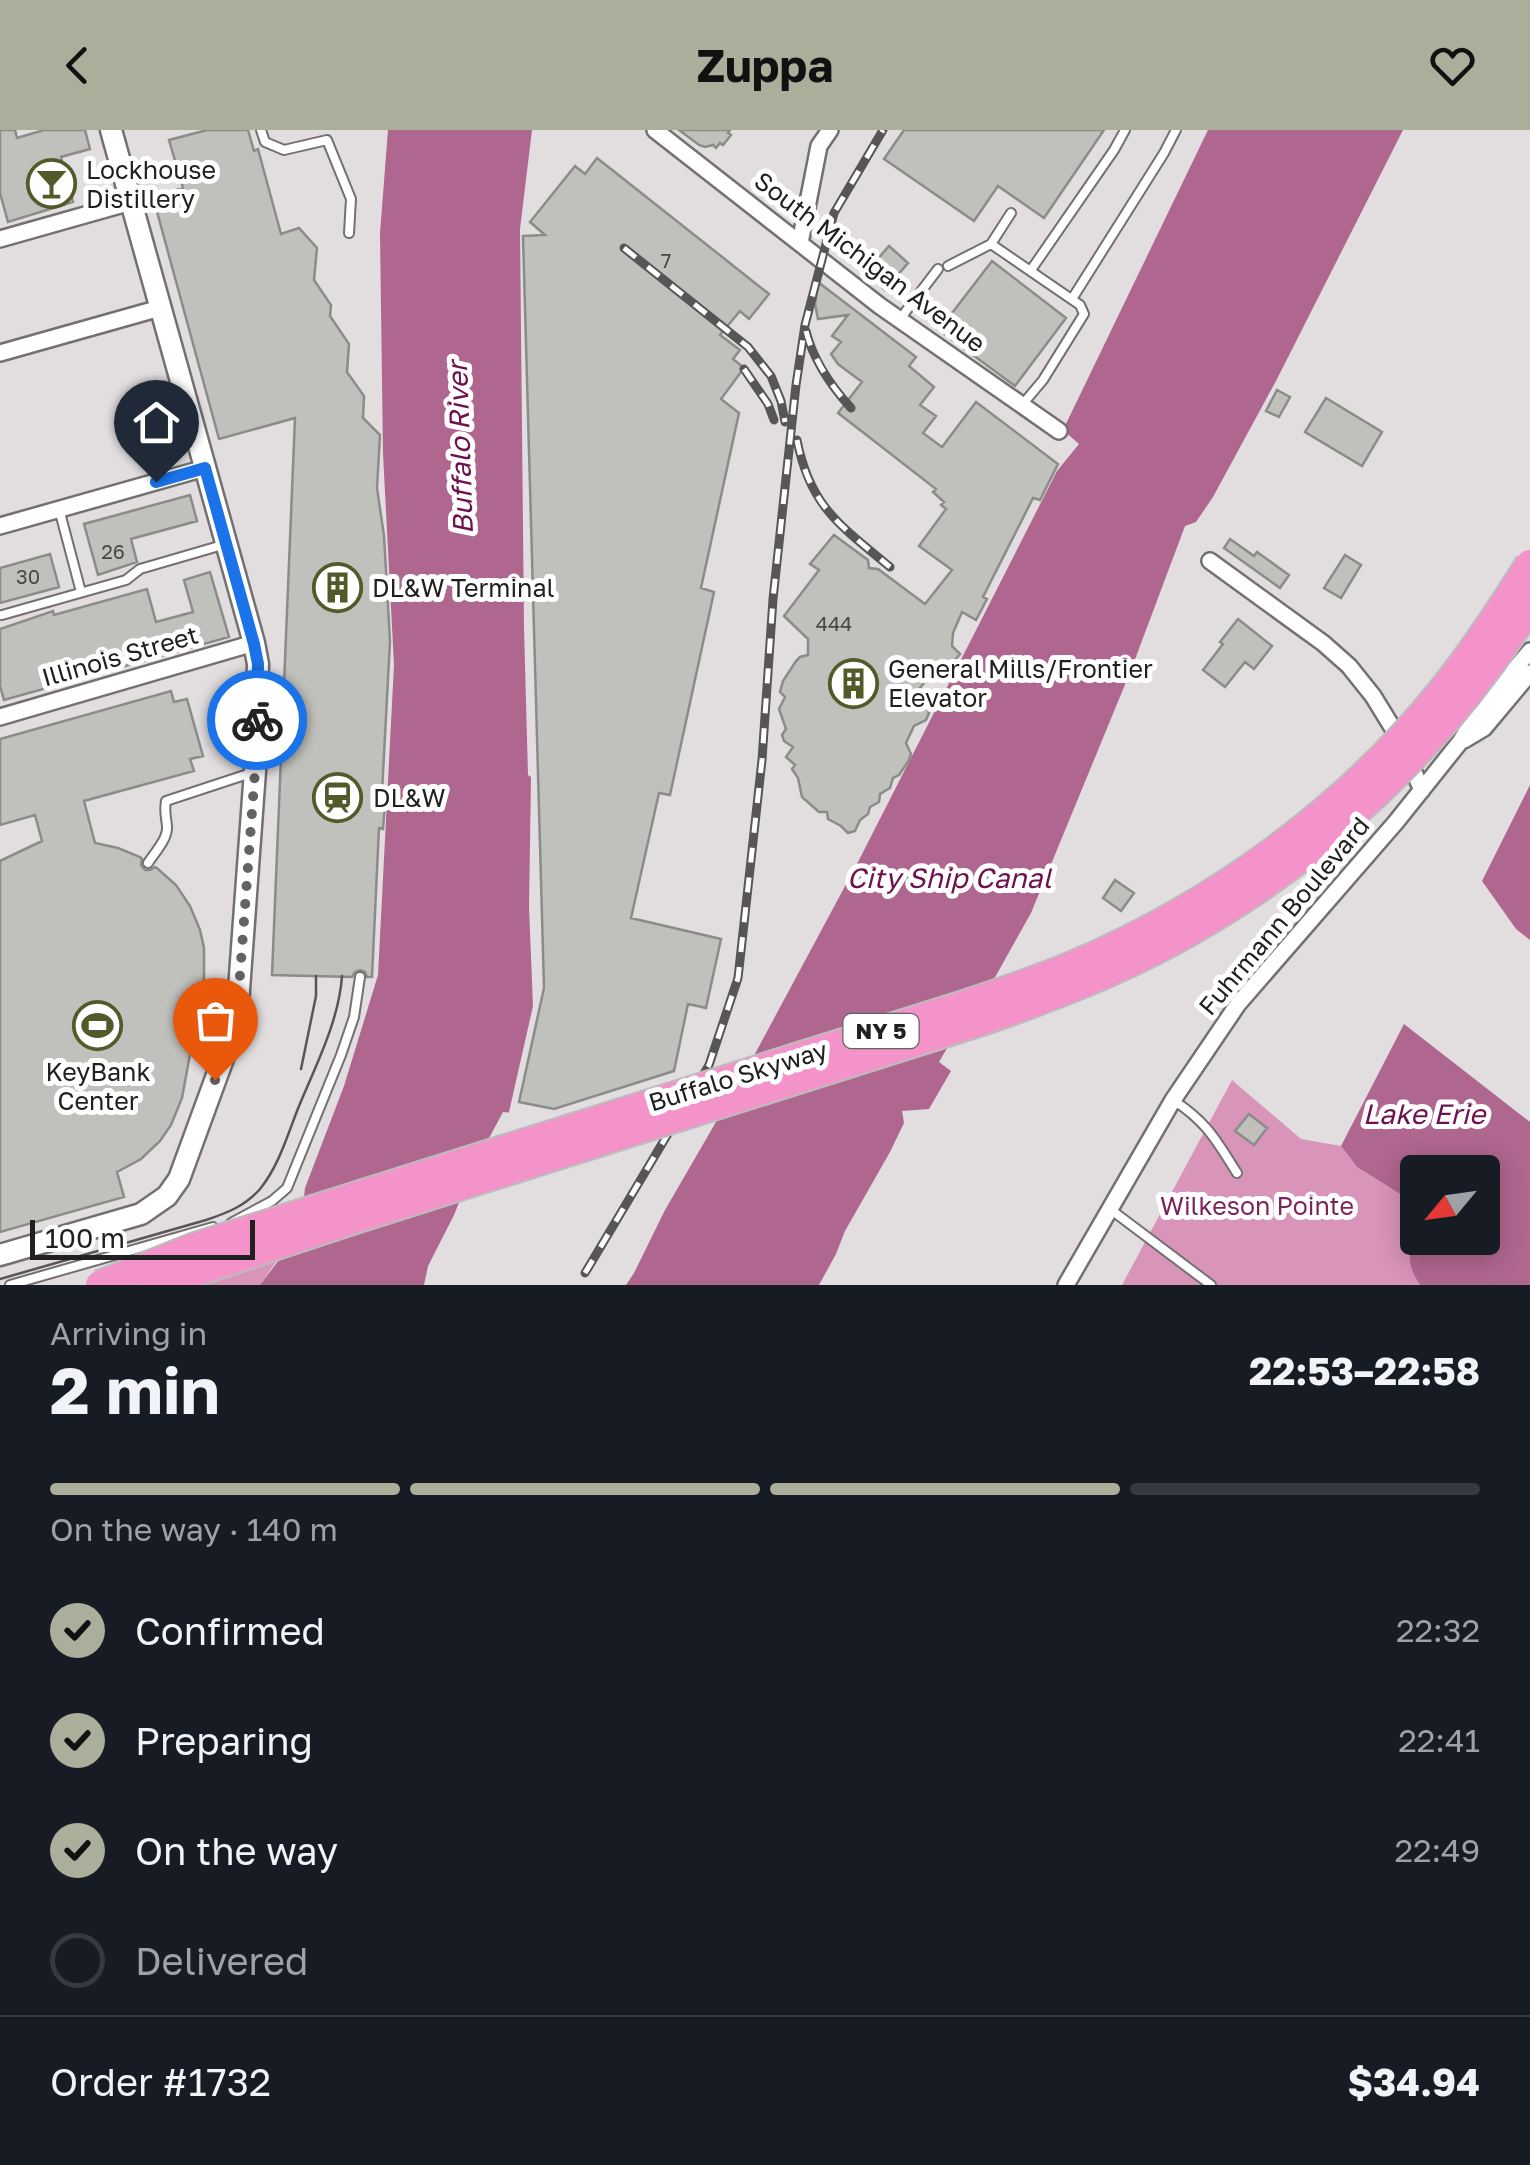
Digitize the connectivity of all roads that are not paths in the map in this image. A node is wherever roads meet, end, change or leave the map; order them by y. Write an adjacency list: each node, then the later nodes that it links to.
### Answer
1 (111, 130): 7 (street)
2 (262, 130): 9 (lane)
3 (655, 130): 11 (street, South Michigan Avenue)
4 (830, 130): 11 (street)
5 (1124, 130): 15 (lane)
6 (1176, 130): 16 (lane)
7 (131, 202): 10 (street); 17 (street)
8 (1011, 213): 12 (lane)
9 (348, 234)
10 (0, 239)
11 (800, 243): 18 (street, South Michigan Avenue)
12 (990, 244): 13 (lane); 15 (lane)
13 (948, 266)
14 (938, 269): 18 (lane)
15 (1031, 270): 16 (lane)
16 (1072, 299): 20 (lane)
17 (160, 308): 19 (street); 22 (street)
18 (900, 319): 20 (street, South Michigan Avenue)
19 (0, 353)
20 (1022, 405): 21 (street, South Michigan Avenue)
21 (1058, 430)
22 (205, 468): 23 (street); 25 (street)
23 (59, 509): 24 (street); 28 (lane)
24 (0, 526)
25 (226, 544): 28 (lane); 31 (street)
26 (1210, 561): 37 (street)
27 (1530, 564): 45 (highway, Buffalo Skyway / NY 5, bridge)
28 (81, 592): 30 (lane)
29 (1530, 604): 46 (highway, Buffalo Skyway / NY 5, bridge)
30 (2, 614)
31 (254, 644): 34 (street, Illinois Street); 36 (street)
32 (1530, 651): 35 (street, Fuhrmann Boulevard)
33 (1530, 673): 35 (street, Fuhrmann Boulevard)
34 (0, 717)
35 (1460, 742): 37 (street, Fuhrmann Boulevard)
36 (255, 771): 38 (lane); 43 (street)
37 (1422, 790): 40 (street, Fuhrmann Boulevard)
38 (148, 863)
39 (360, 977): 44 (lane)
40 (1173, 1100): 41 (lane); 42 (street, Fuhrmann Boulevard)
41 (1237, 1173)
42 (1110, 1209): 47 (street, Fuhrmann Boulevard); 48 (lane)
43 (0, 1255)
44 (10, 1285)
45 (100, 1285)
46 (156, 1285)
47 (1066, 1285)
48 (1211, 1285)

